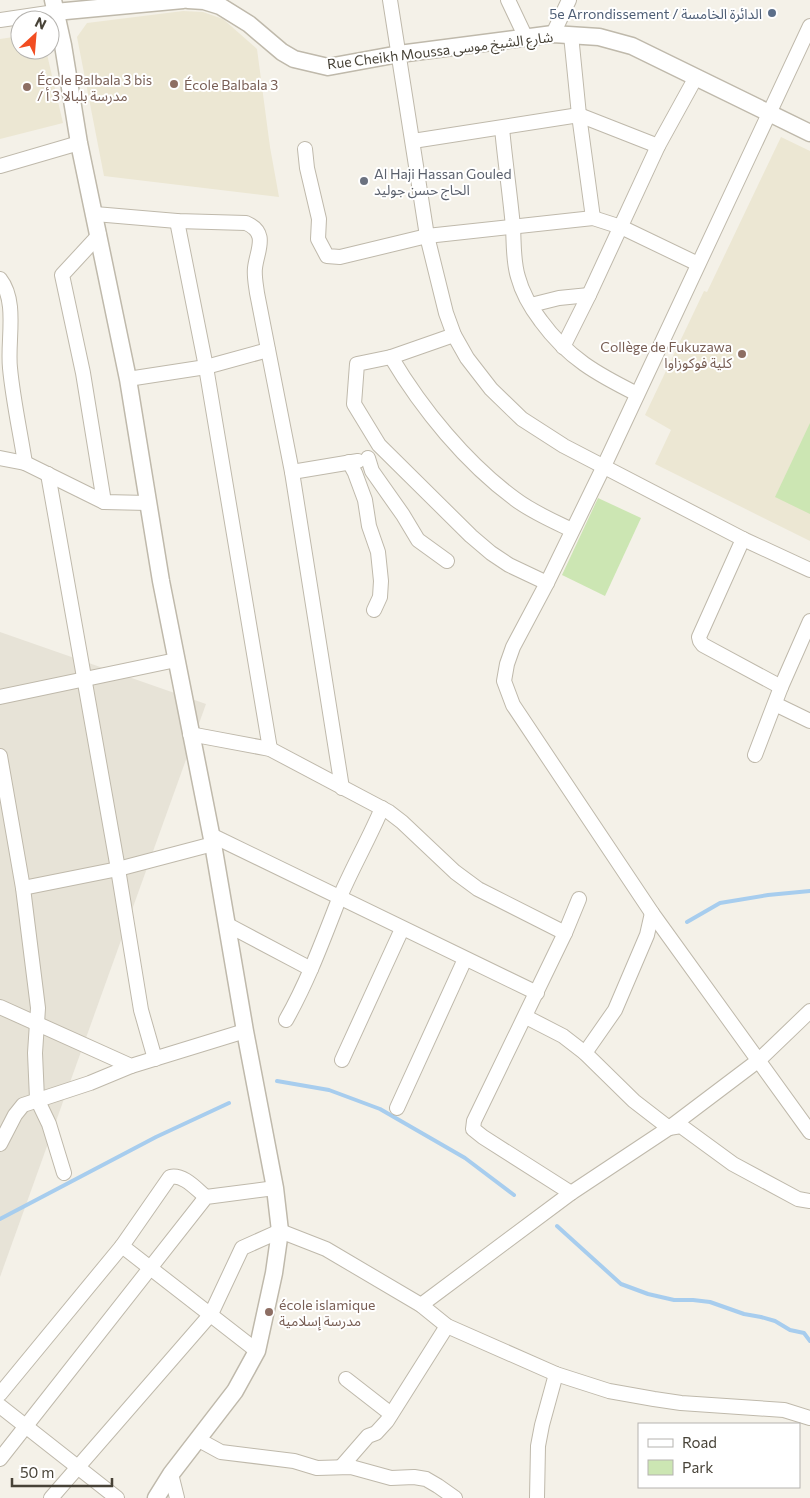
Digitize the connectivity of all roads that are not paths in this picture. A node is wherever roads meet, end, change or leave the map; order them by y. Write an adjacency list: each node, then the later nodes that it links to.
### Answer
1 (183, 0): 6 (street)
2 (188, 0): 12 (street, Rue Cheikh Moussa شارع الشيخ موسى)
3 (390, 0): 12 (street)
4 (508, 0): 11 (street)
5 (569, 0): 9 (street)
6 (54, 6): 7 (street); 19 (street)
7 (0, 20)
8 (810, 26): 14 (street)
9 (553, 34): 10 (street, Rue Cheikh Moussa شارع الشيخ موسى); 11 (street, Rue Cheikh Moussa شارع الشيخ موسى)
10 (571, 35): 13 (street, Rue Cheikh Moussa شارع الشيخ موسى); 15 (street)
11 (526, 38): 12 (street, Rue Cheikh Moussa شارع الشيخ موسى)
12 (399, 54): 18 (street)
13 (696, 77): 14 (street, Rue Cheikh Moussa شارع الشيخ موسى); 20 (street)
14 (769, 112): 17 (street, Rue Cheikh Moussa شارع الشيخ موسى); 30 (street)
15 (579, 115): 16 (street); 20 (street); 24 (street)
16 (502, 128): 18 (street); 26 (street)
17 (810, 133)
18 (413, 140): 29 (street)
19 (79, 143): 22 (street); 23 (street)
20 (658, 146): 27 (street)
21 (305, 149): 29 (street)
22 (0, 166)
23 (95, 214): 25 (street); 28 (street)
24 (592, 218): 26 (street); 27 (street)
25 (178, 221): 36 (street); 38 (street)
26 (513, 227): 29 (street); 33 (street)
27 (621, 227): 30 (street); 32 (street)
28 (99, 235): 39 (street); 49 (street)
29 (427, 236): 34 (street)
30 (698, 264): 40 (street)
31 (0, 279): 45 (street)
32 (589, 295): 33 (street); 35 (street)
33 (531, 305): 35 (street)
34 (454, 335): 37 (street); 46 (street)
35 (562, 347): 40 (street)
36 (268, 350): 38 (street); 47 (street)
37 (392, 357): 41 (street); 51 (street)
38 (206, 367): 39 (street); 65 (street)
39 (128, 379): 50 (street)
40 (637, 394): 46 (street)
41 (379, 446): 43 (street); 55 (street)
42 (0, 458): 45 (street)
43 (368, 458): 44 (street); 53 (street)
44 (349, 462): 47 (street); 56 (street)
45 (25, 463): 48 (street)
46 (604, 466): 51 (street); 52 (street)
47 (292, 472): 68 (street)
48 (48, 474): 49 (street); 59 (street)
49 (104, 502): 50 (street)
50 (148, 502): 58 (street)
51 (572, 530): 55 (street)
52 (743, 538): 54 (street); 60 (street)
53 (448, 561)
54 (810, 570)
55 (547, 583): 75 (street)
56 (374, 610)
57 (810, 621): 60 (street)
58 (176, 660): 59 (street); 64 (street)
59 (84, 680): 61 (street); 71 (street)
60 (781, 687): 62 (street)
61 (0, 697)
62 (775, 704): 63 (street); 66 (street)
63 (810, 721)
64 (190, 734): 65 (street); 70 (street)
65 (270, 749): 68 (street)
66 (755, 755)
67 (0, 756): 72 (street)
68 (342, 788): 69 (street)
69 (382, 808): 73 (street); 78 (street)
70 (212, 839): 71 (street); 73 (street); 76 (street)
71 (118, 869): 72 (street); 89 (street)
72 (24, 888): 86 (street)
73 (340, 898): 77 (street); 80 (street)
74 (579, 899): 78 (street)
75 (652, 913): 88 (street); 91 (street)
76 (226, 924): 80 (street); 87 (street)
77 (402, 928): 79 (street); 90 (street)
78 (565, 933): 81 (street)
79 (465, 959): 81 (street); 94 (street)
80 (311, 969): 85 (street)
81 (537, 994): 84 (street)
82 (1, 1011): 86 (street)
83 (810, 1011): 91 (street)
84 (526, 1017): 88 (street); 100 (street)
85 (286, 1020)
86 (37, 1024): 92 (street); 93 (street)
87 (245, 1032): 89 (street); 99 (street)
88 (585, 1053): 95 (street)
89 (155, 1059): 92 (street)
90 (342, 1060)
91 (759, 1060): 95 (street); 96 (street)
92 (131, 1066): 93 (street)
93 (37, 1099): 97 (street); 98 (street)
94 (397, 1108)
95 (669, 1128): 100 (street); 102 (street)
96 (810, 1132)
97 (0, 1144)
98 (64, 1173)
99 (275, 1188): 101 (street); 103 (street)
100 (571, 1193): 106 (street)
101 (206, 1197): 104 (street); 105 (street)
102 (810, 1201)
103 (280, 1231): 106 (street); 107 (street); 109 (street)
104 (122, 1246): 105 (street); 112 (street)
105 (151, 1268): 107 (street); 116 (street)
106 (422, 1305): 108 (street)
107 (210, 1314): 109 (street); 119 (street)
108 (448, 1326): 110 (street); 114 (street)
109 (257, 1351): 117 (street)
110 (556, 1374): 115 (street); 127 (street)
111 (346, 1379): 114 (street)
112 (0, 1394)
113 (0, 1406): 116 (street)
114 (391, 1414): 120 (street)
115 (810, 1418)
116 (26, 1427): 118 (street); 119 (street)
117 (199, 1440): 120 (street); 121 (street)
118 (0, 1459)
119 (77, 1466): 122 (street); 123 (street)
120 (341, 1467): 126 (street)
121 (172, 1474): 124 (street); 125 (street)
122 (52, 1498)
123 (117, 1498)
124 (156, 1498)
125 (178, 1498)
126 (455, 1498)
127 (537, 1498)

